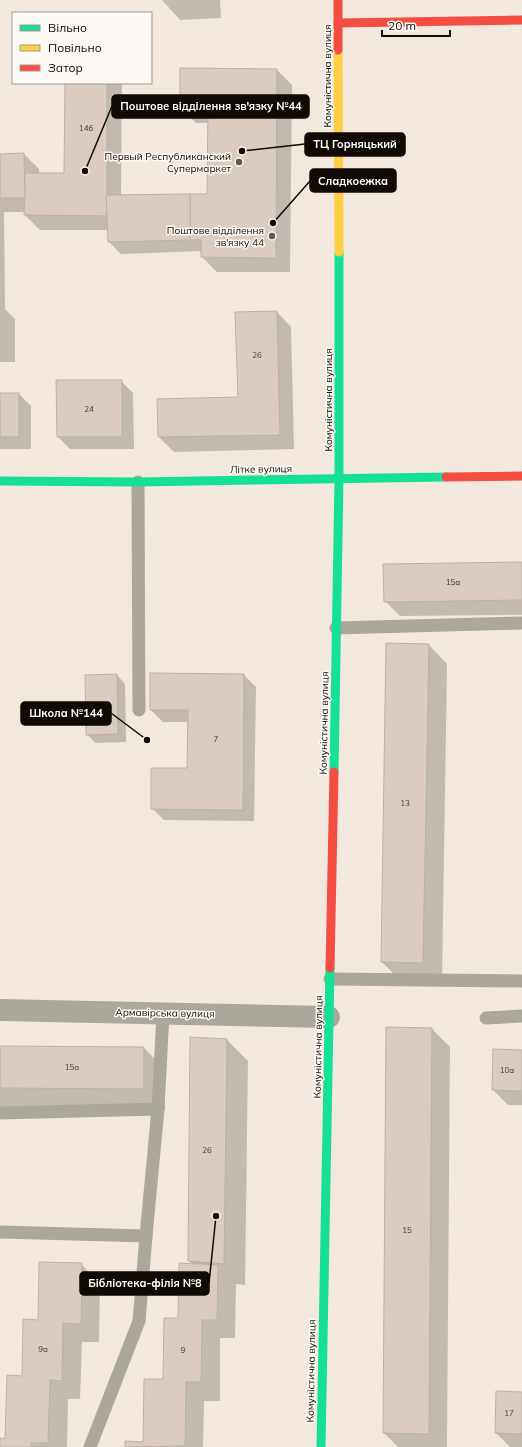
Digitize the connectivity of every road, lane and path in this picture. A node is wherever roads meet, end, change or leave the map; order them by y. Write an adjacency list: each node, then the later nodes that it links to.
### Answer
1 (338, 0): 3 (street, Комуністична вулиця)
2 (522, 20): 3 (street)
3 (338, 23): 5 (street, Комуністична вулиця)
4 (522, 476): 5 (street, Літке вулиця)
5 (339, 478): 7 (street, Літке вулиця); 9 (street, Комуністична вулиця)
6 (0, 481): 7 (street, Літке вулиця)
7 (138, 482): 10 (lane)
8 (522, 623): 9 (lane)
9 (336, 628): 11 (street, Комуністична вулиця)
10 (138, 710)
11 (330, 979): 12 (lane); 16 (street, Комуністична вулиця)
12 (522, 981)
13 (0, 1010): 14 (street, Армавірська вулиця)
14 (163, 1013): 16 (street, Армавірська вулиця); 18 (lane)
15 (522, 1016): 17 (lane)
16 (330, 1017): 23 (street, Комуністична вулиця)
17 (486, 1018)
18 (158, 1109): 19 (lane); 21 (lane)
19 (0, 1113)
20 (0, 1233): 21 (lane)
21 (146, 1236): 22 (lane)
22 (90, 1447)
23 (321, 1447)

